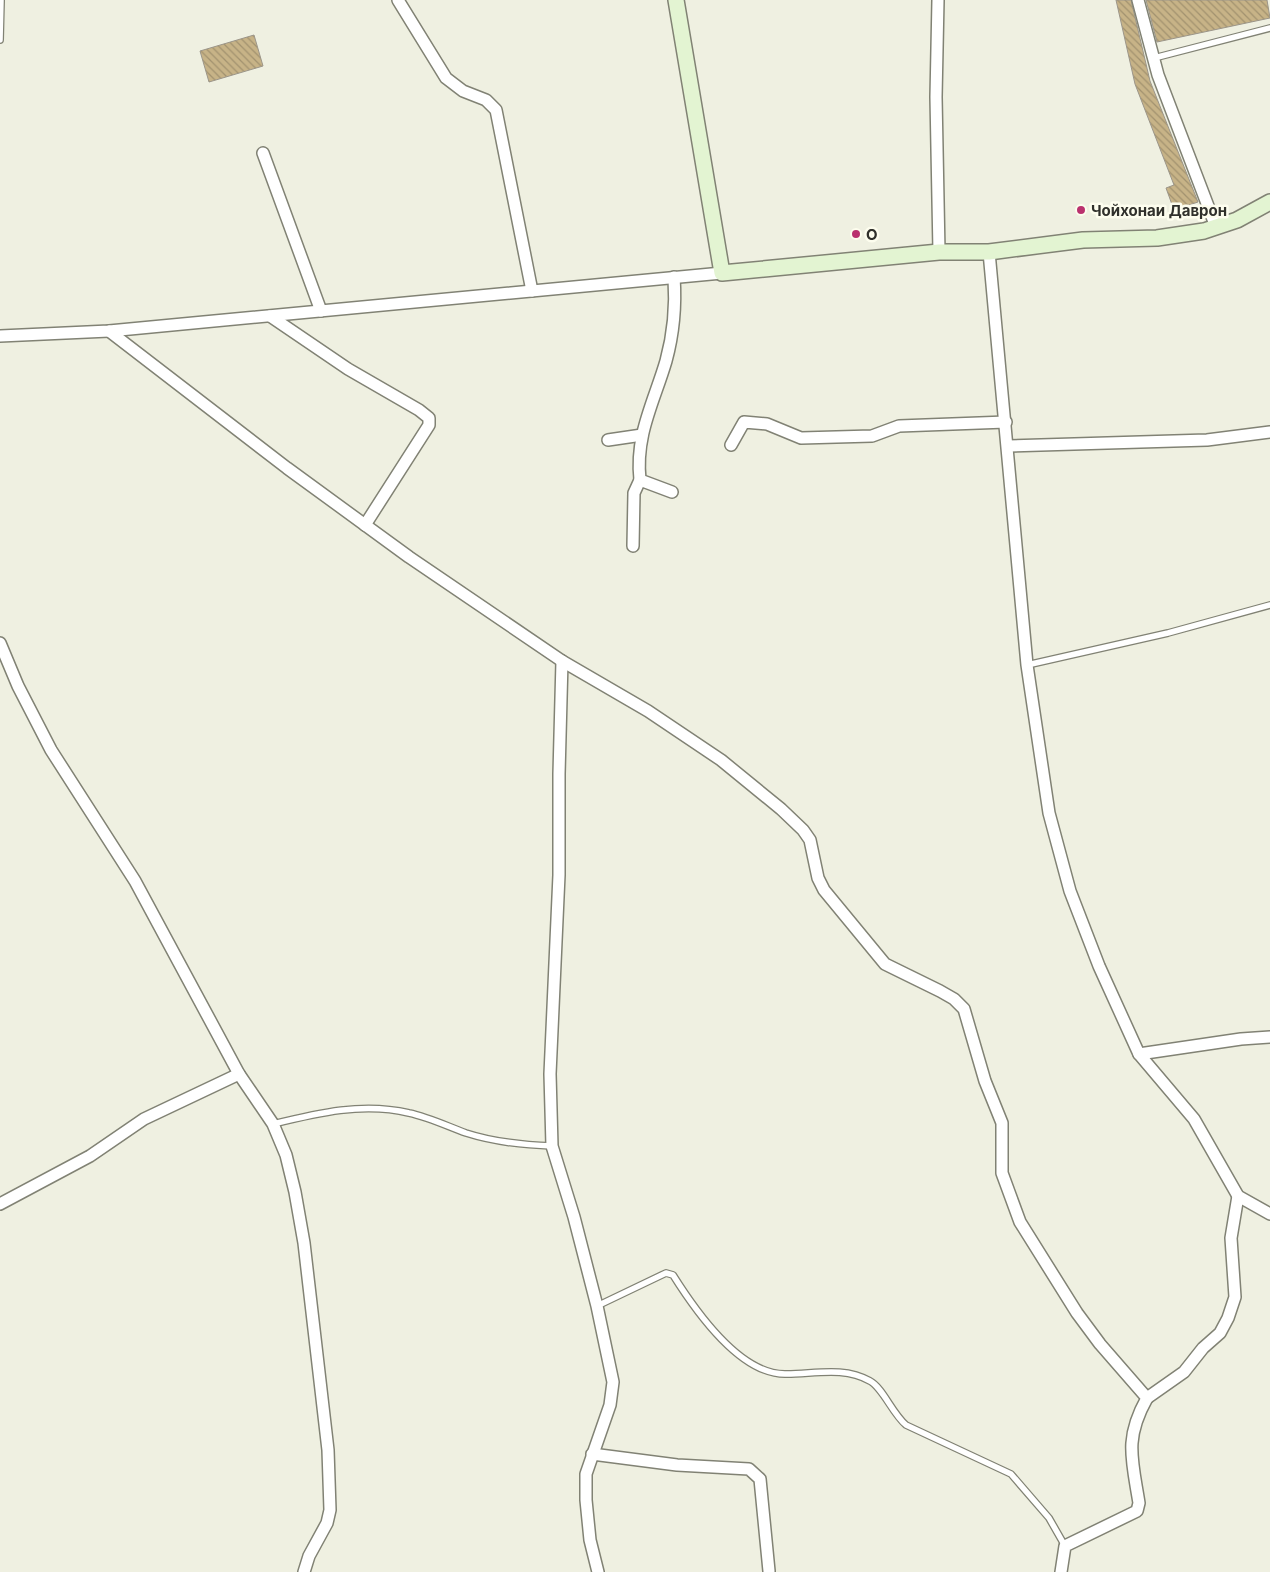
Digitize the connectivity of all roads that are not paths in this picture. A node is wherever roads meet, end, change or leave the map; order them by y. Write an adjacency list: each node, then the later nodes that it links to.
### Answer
1 (1, 0): 7 (lane)
2 (398, 0): 16 (street)
3 (676, 0): 14 (main road)
4 (938, 0): 12 (street)
5 (1138, 0): 8 (street)
6 (1270, 28): 8 (lane)
7 (0, 40)
8 (1154, 58): 11 (street)
9 (263, 153): 17 (street)
10 (1270, 202): 11 (main road)
11 (1216, 227): 13 (main road)
12 (939, 252): 13 (main road); 14 (main road)
13 (989, 252): 21 (street)
14 (722, 273): 15 (street)
15 (674, 277): 16 (street); 23 (street)
16 (532, 291): 17 (street)
17 (321, 311): 18 (street)
18 (270, 316): 19 (street); 29 (street)
19 (109, 331): 20 (street); 29 (street)
20 (0, 336)
21 (1006, 422): 25 (street); 26 (street)
22 (1270, 432): 26 (street)
23 (642, 436): 24 (street); 27 (street)
24 (608, 440)
25 (731, 445)
26 (1008, 446): 34 (street)
27 (640, 480): 28 (street); 30 (street)
28 (672, 492)
29 (365, 526): 33 (street)
30 (633, 546)
31 (1270, 605): 34 (lane)
32 (0, 643): 37 (street)
33 (562, 661): 39 (street); 44 (street)
34 (1027, 665): 36 (street)
35 (1270, 1037): 36 (street)
36 (1139, 1054): 40 (street)
37 (239, 1074): 38 (street); 41 (street)
38 (274, 1124): 39 (lane); 48 (street)
39 (552, 1146): 43 (street)
40 (1238, 1196): 42 (street); 44 (street)
41 (0, 1204)
42 (1270, 1214)
43 (597, 1306): 45 (street); 46 (lane)
44 (1147, 1398): 46 (street)
45 (592, 1454): 47 (street); 49 (street)
46 (1065, 1546): 50 (street)
47 (769, 1571)
48 (304, 1572)
49 (598, 1572)
50 (1061, 1572)

